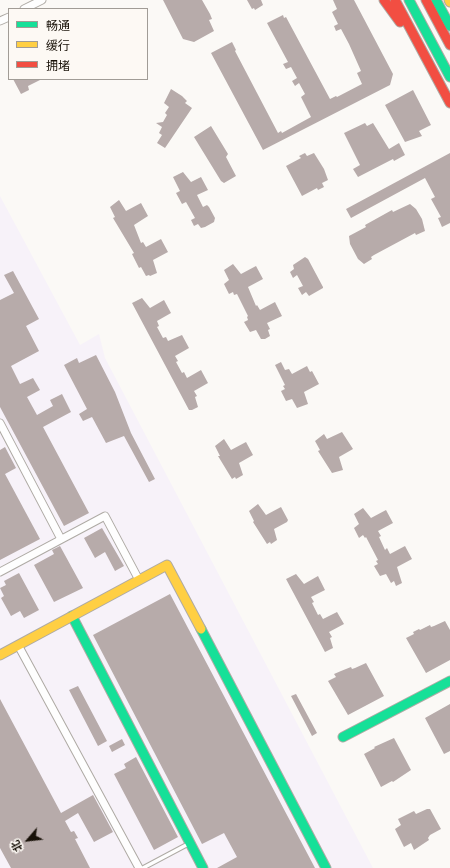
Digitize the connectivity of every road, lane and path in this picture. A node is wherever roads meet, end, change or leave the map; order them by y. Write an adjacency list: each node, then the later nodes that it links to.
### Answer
1 (42, 0): 7 (street)
2 (384, 0): 10 (main road)
3 (395, 0): 10 (main road)
4 (409, 0): 11 (main road)
5 (426, 0): 9 (main road)
6 (436, 0): 8 (main road)
7 (26, 8)
8 (450, 26)
9 (450, 45)
10 (427, 61): 12 (main road)
11 (450, 77)
12 (450, 103)
13 (0, 423): 14 (street)
14 (61, 539): 15 (street); 16 (street)
15 (0, 572)
16 (139, 580): 17 (main road); 26 (main road)
17 (72, 616): 18 (main road); 22 (main road)
18 (18, 645): 19 (main road); 23 (street)
19 (0, 654)
20 (450, 681): 21 (main road)
21 (343, 737)
22 (190, 843): 24 (lane); 25 (main road)
23 (139, 868)
24 (143, 868)
25 (204, 868)
26 (326, 868)

